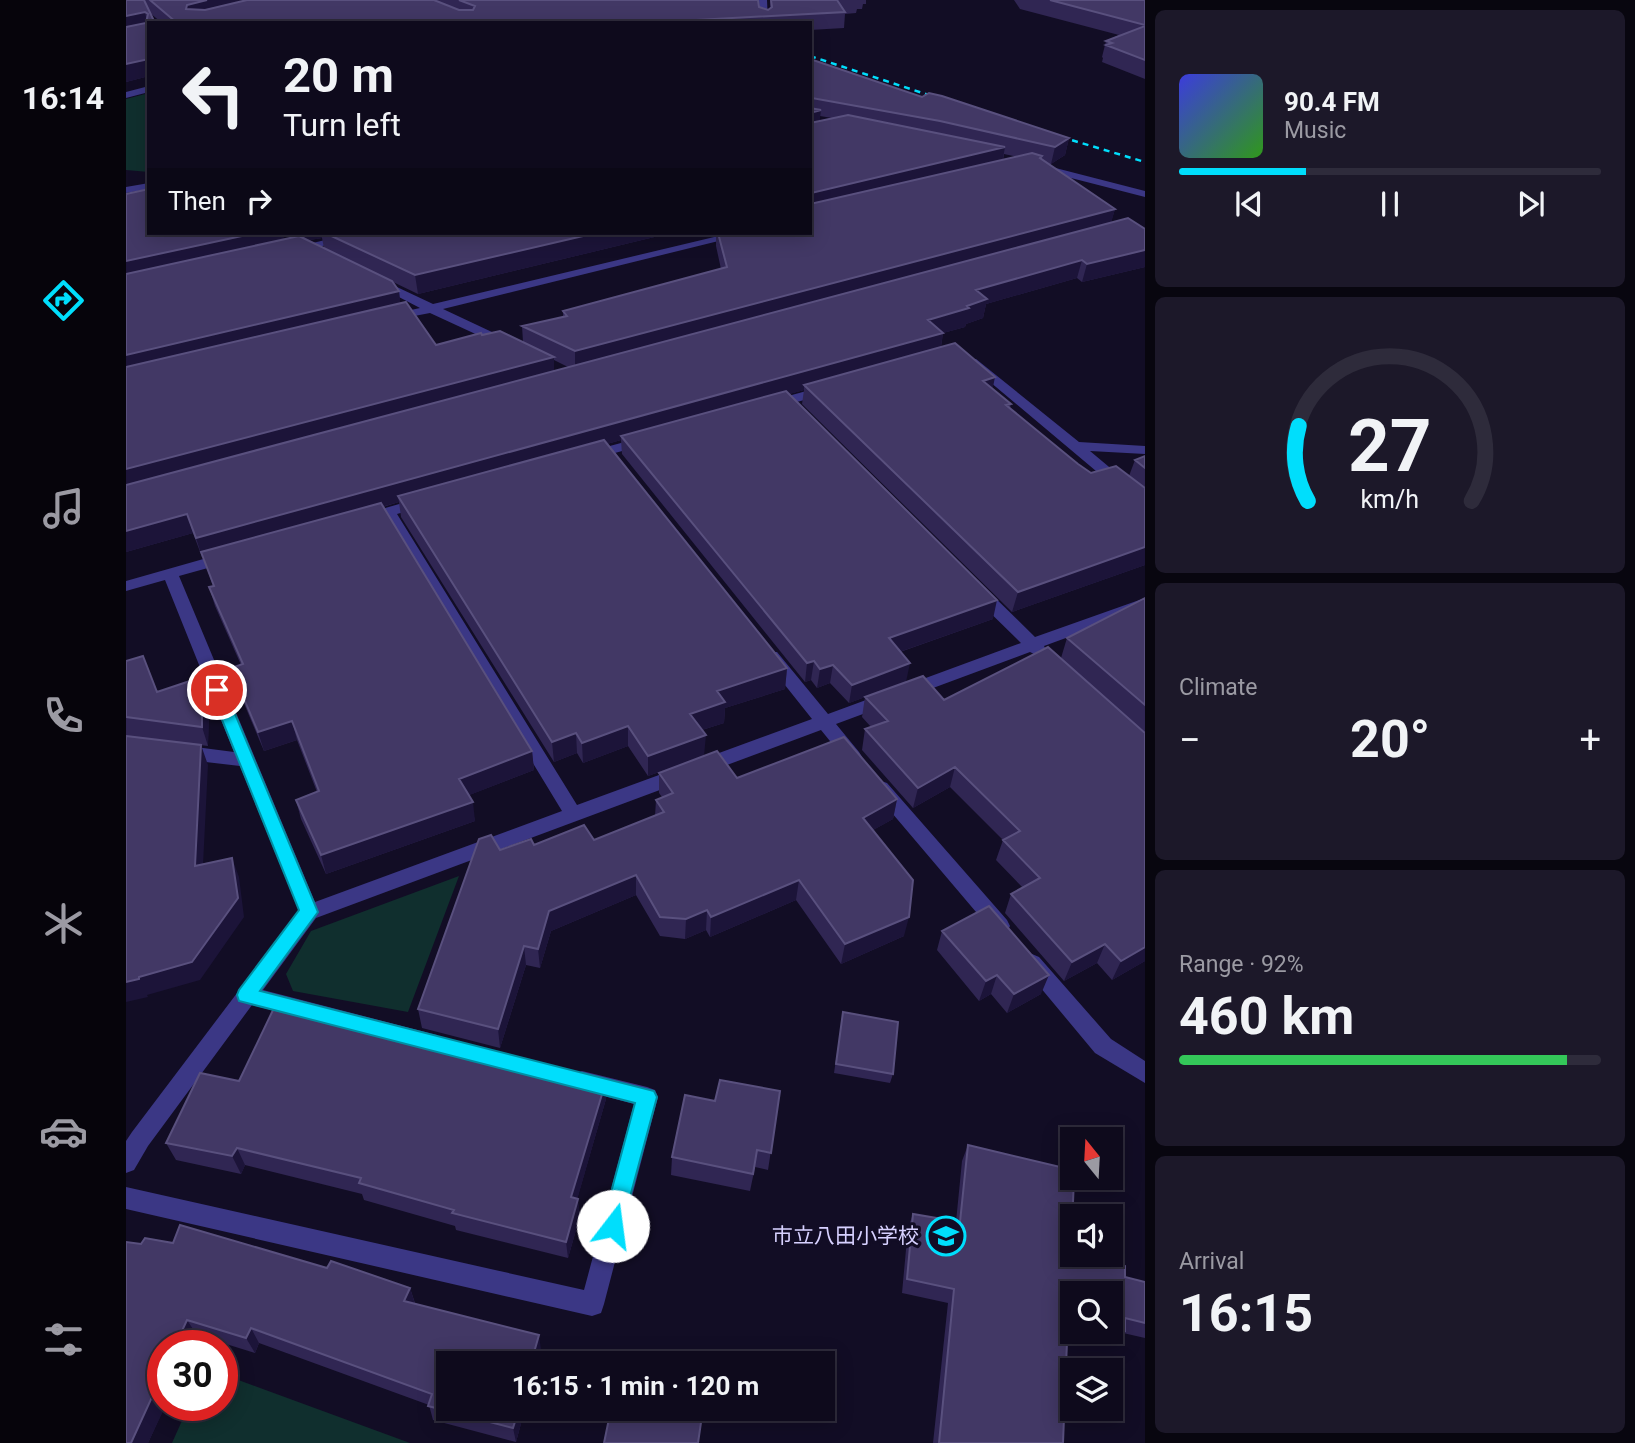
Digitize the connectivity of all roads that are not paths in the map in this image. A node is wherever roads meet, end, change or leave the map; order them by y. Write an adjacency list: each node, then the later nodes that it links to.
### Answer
1 (763, 0): 2 (street)
2 (765, 21)
3 (147, 90): 4 (street)
4 (126, 95)
5 (1028, 164): 9 (street)
6 (126, 183): 7 (street)
7 (146, 186): 8 (street)
8 (126, 190)
9 (1145, 194)
10 (360, 235): 13 (street)
11 (737, 235): 17 (street)
12 (284, 237): 13 (street)
13 (304, 247): 14 (street); 15 (street)
14 (278, 253)
15 (327, 258)
16 (362, 275): 17 (street)
17 (432, 309): 18 (street); 19 (street)
18 (378, 321)
19 (515, 348)
20 (963, 352): 24 (street)
21 (838, 387): 22 (street)
22 (762, 408)
23 (659, 437): 26 (street)
24 (1075, 446): 25 (street); 28 (street)
25 (1145, 450)
26 (569, 462)
27 (440, 498): 29 (street)
28 (1145, 505)
29 (388, 512): 30 (street); 42 (street)
30 (350, 523)
31 (247, 551): 32 (street)
32 (170, 573): 34 (street); 41 (street)
33 (963, 576): 36 (street)
34 (126, 586)
35 (1145, 603): 36 (street)
36 (1032, 645): 38 (street); 39 (street)
37 (763, 646): 39 (street)
38 (1052, 663)
39 (823, 721): 42 (street); 46 (street)
40 (166, 750): 41 (street)
41 (246, 760): 43 (street)
42 (573, 814): 43 (street)
43 (309, 912): 44 (street)
44 (246, 995): 45 (street); 48 (street)
45 (447, 1046)
46 (1145, 1073)
47 (567, 1077): 50 (street)
48 (133, 1137): 49 (street)
49 (126, 1162)
50 (126, 1198)

